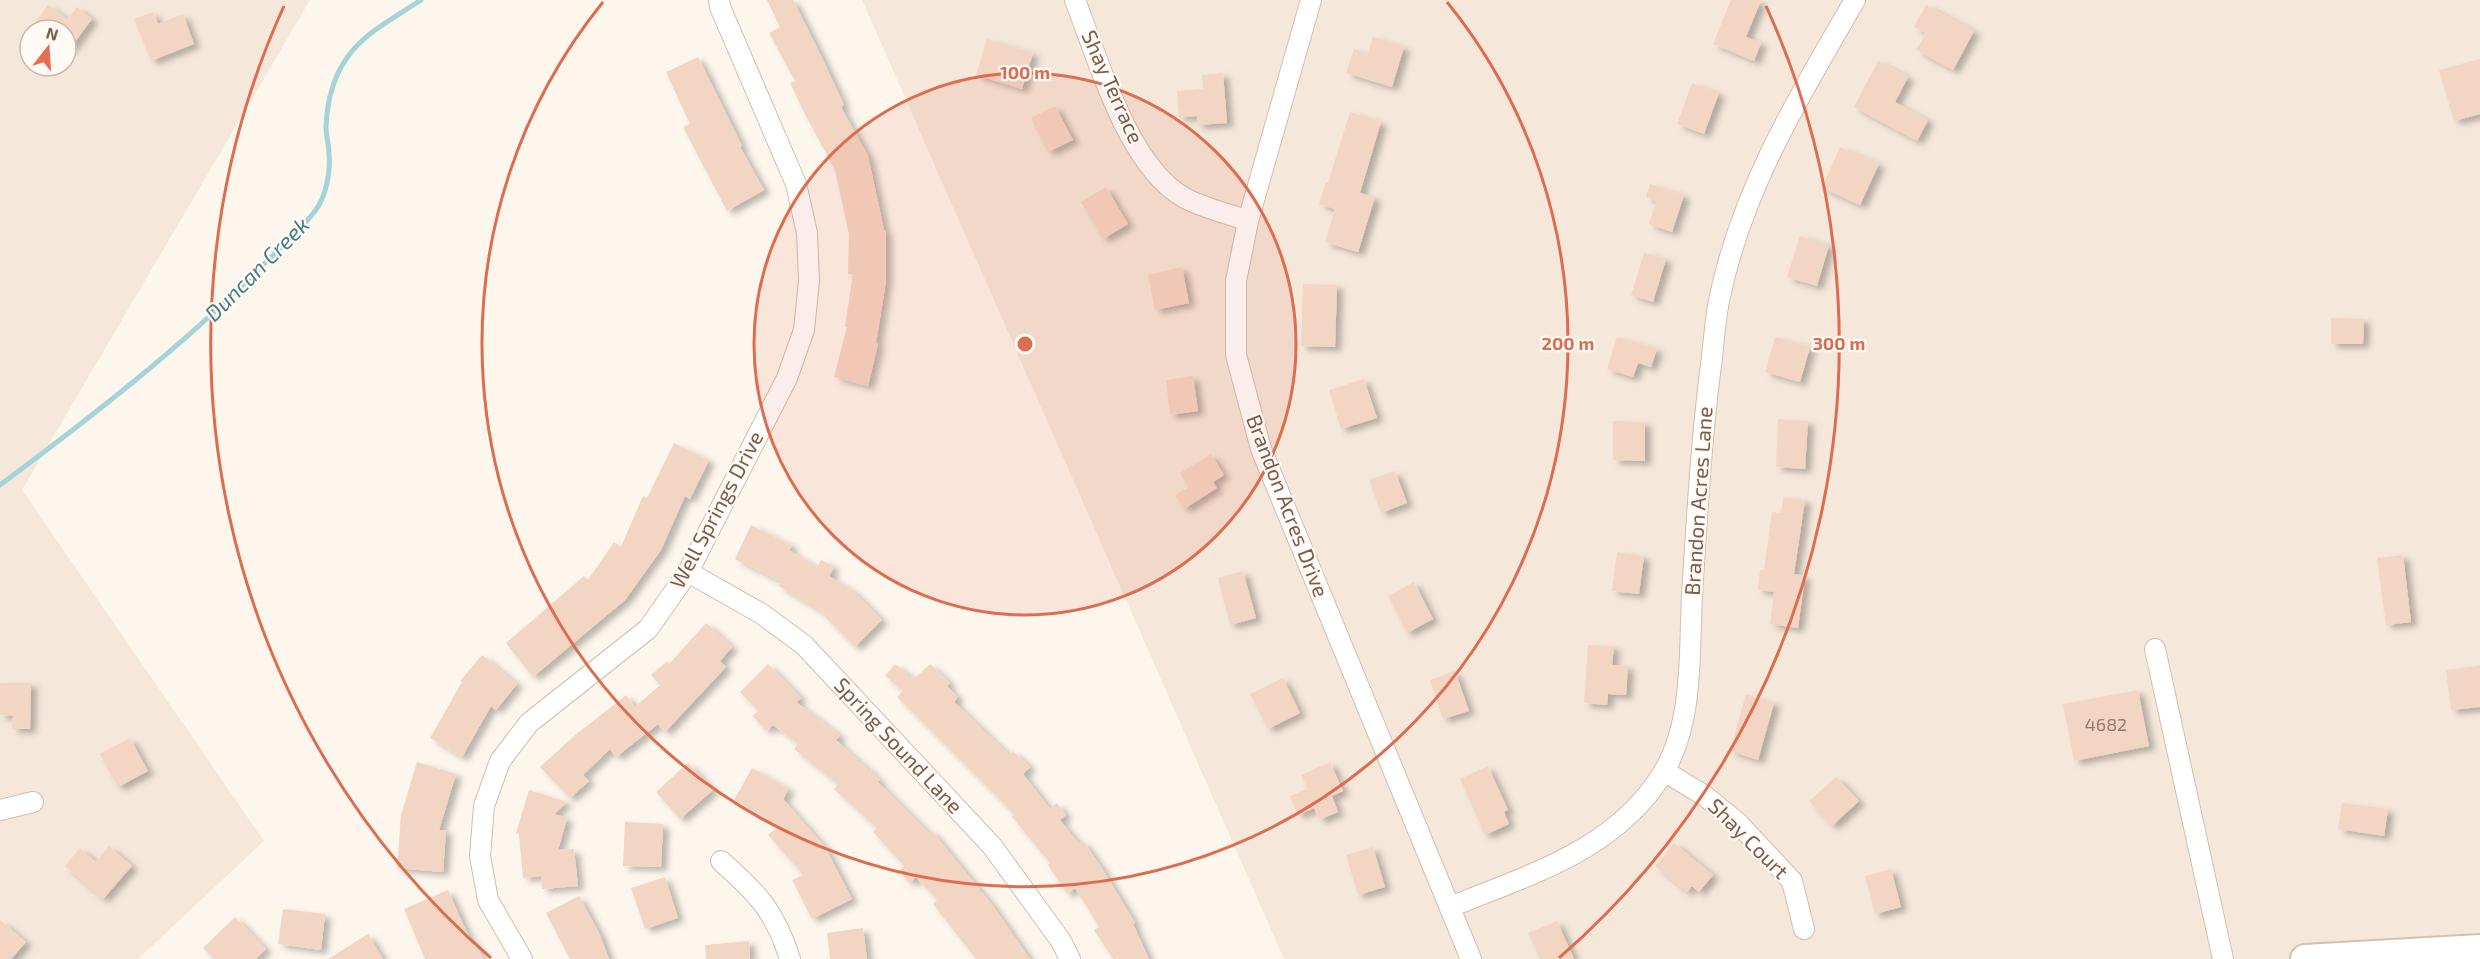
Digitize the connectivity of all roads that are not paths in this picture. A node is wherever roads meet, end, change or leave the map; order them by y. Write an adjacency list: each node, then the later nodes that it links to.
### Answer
1 (719, 0): 6 (street, Well Springs Drive)
2 (1075, 0): 5 (street, Shay Terrace)
3 (1311, 0): 5 (street, Brandon Acres Drive)
4 (1855, 0): 8 (street, Brandon Acres Lane)
5 (1248, 221): 12 (street, Brandon Acres Drive)
6 (688, 572): 15 (street, Well Springs Drive); 17 (street, Spring Sound Lane)
7 (2155, 649): 19 (street)
8 (1664, 771): 12 (street, Brandon Acres Lane); 13 (street, Shay Court)
9 (33, 802): 10 (street)
10 (0, 810)
11 (721, 861): 16 (street)
12 (1450, 907): 18 (street, Brandon Acres Drive)
13 (1804, 929)
14 (2480, 949): 20 (street)
15 (522, 959)
16 (790, 959)
17 (1070, 959)
18 (1471, 959)
19 (2223, 959)
20 (2305, 959)

